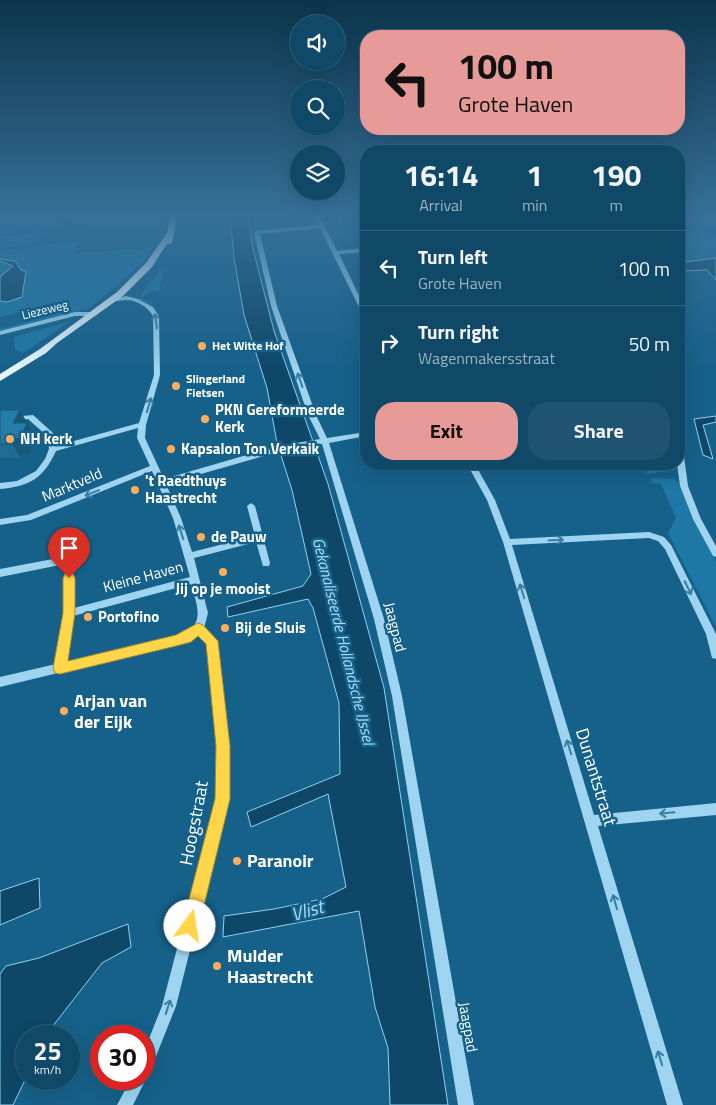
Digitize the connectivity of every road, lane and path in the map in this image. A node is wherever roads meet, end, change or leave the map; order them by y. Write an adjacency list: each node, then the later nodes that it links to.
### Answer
1 (148, 266): 8 (main road)
2 (157, 266): 5 (main road)
3 (265, 266): 17 (street, Jaagpad, one-way to 3)
4 (340, 266): 6 (street)
5 (126, 298): 8 (street); 12 (main road); 15 (street, one-way to 5)
6 (357, 298): 7 (street); 9 (street)
7 (360, 298)
8 (113, 300): 10 (main road)
9 (360, 303)
10 (95, 314): 11 (street, Liezeweg); 12 (main road)
11 (0, 333)
12 (43, 351): 13 (main road)
13 (0, 378)
14 (0, 420): 18 (street)
15 (142, 425): 18 (street); 19 (street)
16 (360, 435): 17 (street)
17 (320, 442): 22 (street); 43 (street, Jaagpad)
18 (52, 449): 23 (street)
19 (153, 468): 22 (street); 25 (street, Marktveld, one-way to 25)
20 (474, 470): 27 (street, Dunantstraat)
21 (682, 470): 28 (street)
22 (161, 483): 29 (street, one-way to 22)
23 (0, 486)
24 (250, 506): 26 (street)
25 (0, 522)
26 (260, 538): 29 (street); 30 (street)
27 (507, 542): 35 (street, one-way to 35); 39 (street, Dunantstraat, one-way to 27)
28 (716, 554)
29 (189, 556): 32 (street)
30 (266, 563)
31 (0, 573): 33 (street)
32 (195, 579): 33 (street, Kleine Haven); 34 (street)
33 (69, 613): 36 (street)
34 (198, 629): 36 (street); 40 (street, Hoogstraat, one-way to 34)
35 (716, 655)
36 (60, 668): 37 (street)
37 (0, 682)
38 (716, 809): 39 (street, one-way to 39)
39 (591, 821): 44 (street, Dunantstraat, one-way to 39)
40 (155, 1041)
41 (133, 1090): 42 (street)
42 (125, 1105)
43 (466, 1105)
44 (675, 1105)

